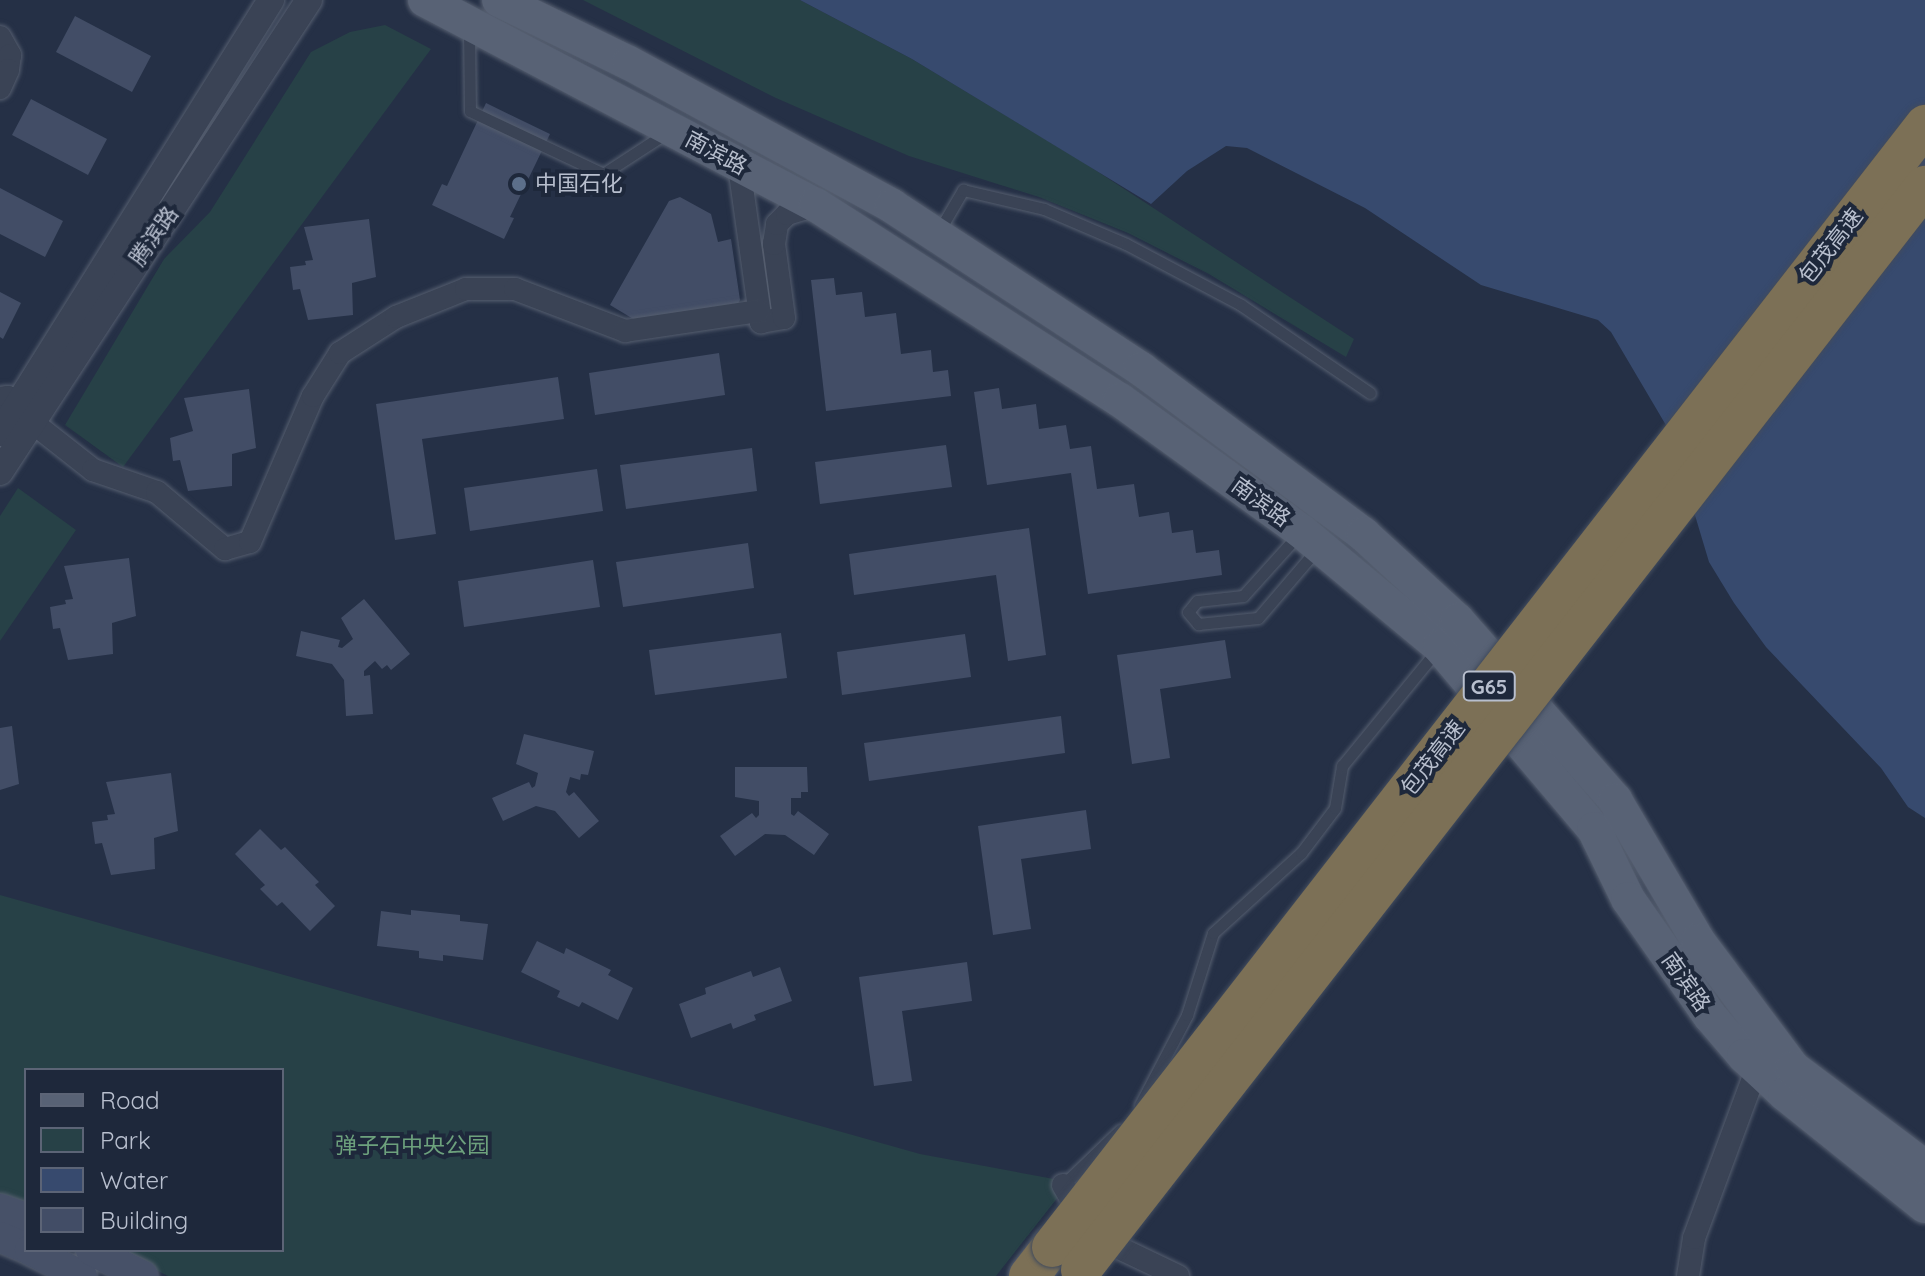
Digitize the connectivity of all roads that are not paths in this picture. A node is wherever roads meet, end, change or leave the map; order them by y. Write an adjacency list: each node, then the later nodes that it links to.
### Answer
1 (252, 0): 8 (street)
2 (271, 0): 8 (street, 腾滨路)
3 (309, 0): 18 (street, 腾滨路)
4 (425, 0): 6 (main road, 南滨路)
5 (499, 0): 15 (main road, 南滨路)
6 (469, 22): 11 (main road, 南滨路); 11 (lane)
7 (0, 37): 9 (street)
8 (240, 49): 18 (street, 腾滨路)
9 (0, 88)
10 (1925, 125): 33 (highway, 包茂高速 / G65, bridge)
11 (671, 130): 12 (main road, 南滨路)
12 (739, 166): 14 (main road, 南滨路); 16 (street)
13 (1925, 186): 33 (highway, 包茂高速 / G65, bridge)
14 (816, 205): 16 (street); 21 (main road, 南滨路)
15 (936, 235): 17 (lane); 24 (main road, 南滨路)
16 (759, 311): 18 (street)
17 (1370, 393)
18 (22, 410): 19 (street, 腾滨路); 20 (street, 腾滨路)
19 (0, 433)
20 (2, 466)
21 (1310, 539): 21 (lane); 22 (main road, 南滨路)
22 (1440, 647): 23 (main road, 南滨路); 25 (lane)
23 (1757, 1068): 26 (main road, 南滨路); 37 (street)
24 (1925, 1167)
25 (1063, 1185): 36 (street)
26 (1925, 1206)
27 (0, 1209): 28 (main road)
28 (24, 1217)
29 (0, 1237): 30 (main road)
30 (24, 1247)
31 (34, 1252): 34 (main road)
32 (95, 1252): 35 (main road)
33 (1060, 1267)
34 (82, 1276)
35 (143, 1276)
36 (1178, 1276)
37 (1688, 1276)

